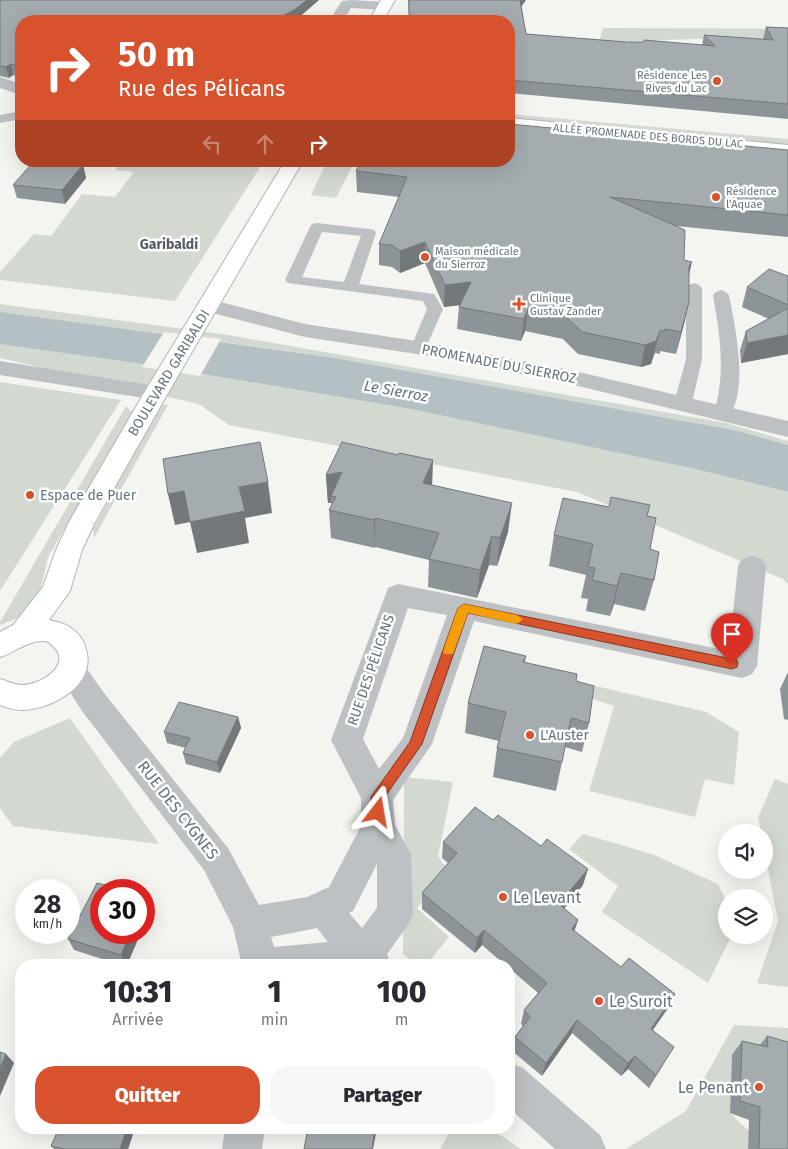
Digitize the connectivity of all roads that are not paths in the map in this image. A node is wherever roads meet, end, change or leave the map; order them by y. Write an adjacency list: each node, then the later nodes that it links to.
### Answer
1 (348, 2): 2 (street); 3 (street)
2 (387, 3): 4 (main road)
3 (340, 15)
4 (380, 15)
5 (0, 82): 6 (street)
6 (15, 88)
7 (515, 113): 11 (main road, ALLÉE PROMENADE DES BORDS DU LAC)
8 (15, 116): 9 (lane)
9 (0, 119)
10 (515, 124): 12 (main road, ALLÉE PROMENADE DES BORDS DU LAC)
11 (788, 138)
12 (788, 150)
13 (290, 167): 17 (main road, BOULEVARD GARIBALDI)
14 (350, 287): 14 (lane); 18 (lane)
15 (694, 288): 21 (lane)
16 (721, 295): 22 (lane)
17 (204, 314): 18 (street, PROMENADE DU SIERROZ); 20 (main road, BOULEVARD GARIBALDI)
18 (419, 348): 21 (street, PROMENADE DU SIERROZ)
19 (0, 368): 20 (street)
20 (158, 389): 25 (main road, BOULEVARD GARIBALDI)
21 (682, 403): 22 (street, PROMENADE DU SIERROZ)
22 (723, 413): 23 (street, PROMENADE DU SIERROZ)
23 (788, 429)
24 (752, 566): 26 (street)
25 (56, 591): 27 (main road, BOULEVARD GARIBALDI); 28 (main road, BOULEVARD GARIBALDI)
26 (464, 608): 32 (street); 32 (street, RUE DES PÉLICANS)
27 (24, 632): 28 (main road); 29 (main road)
28 (57, 632): 30 (main road)
29 (0, 646)
30 (64, 678): 31 (main road); 34 (street, RUE DES CYGNES)
31 (5, 700)
32 (378, 812): 33 (street); 37 (street, RUE DES PÉLICANS)
33 (322, 908): 34 (street); 36 (street)
34 (250, 923): 35 (street, RUE DES CYGNES)
35 (259, 959)
36 (367, 959)
37 (369, 959)
38 (515, 1087): 41 (street)
39 (244, 1134): 40 (street)
40 (242, 1149)
41 (586, 1149)

